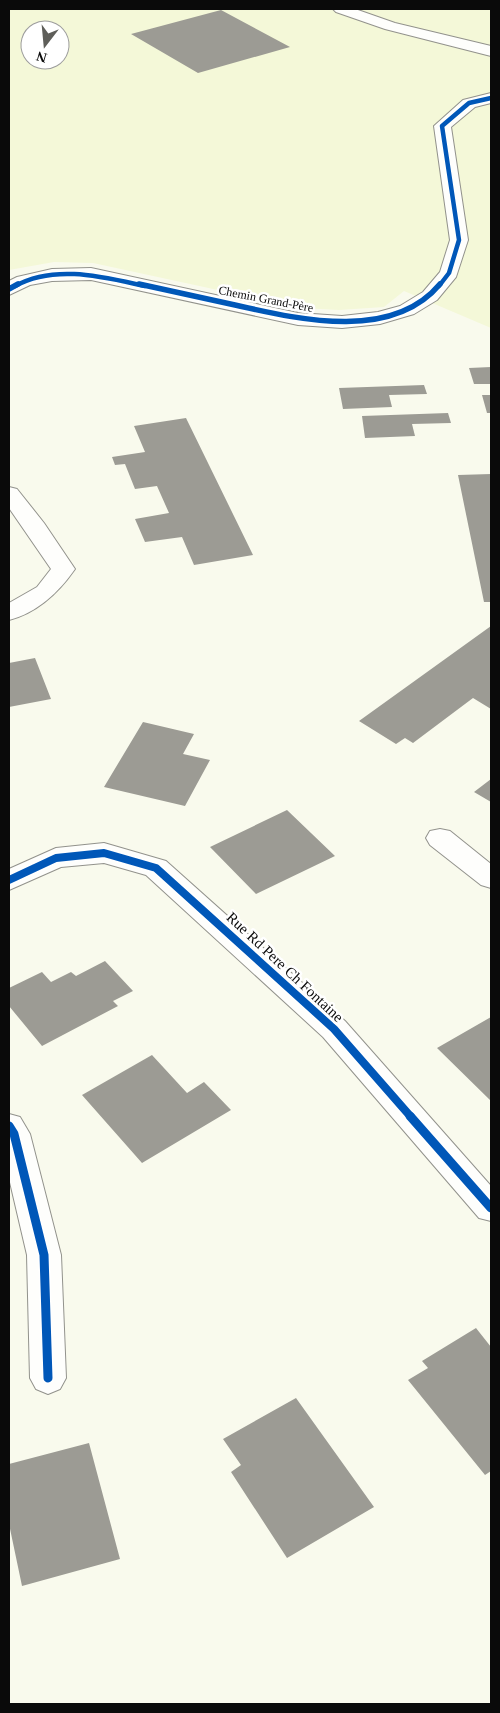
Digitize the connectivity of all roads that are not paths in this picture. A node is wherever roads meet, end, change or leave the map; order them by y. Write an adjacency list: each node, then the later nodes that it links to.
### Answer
1 (341, 9): 2 (street)
2 (491, 51)
3 (491, 98): 4 (street, Chemin Grand-Père)
4 (9, 290)
5 (9, 494): 6 (street)
6 (9, 612)
7 (440, 838): 8 (street)
8 (491, 878)
9 (9, 880): 11 (street, Rue Rd Pere Ch Fontaine)
10 (9, 1126): 12 (street)
11 (491, 1208)
12 (48, 1378)

